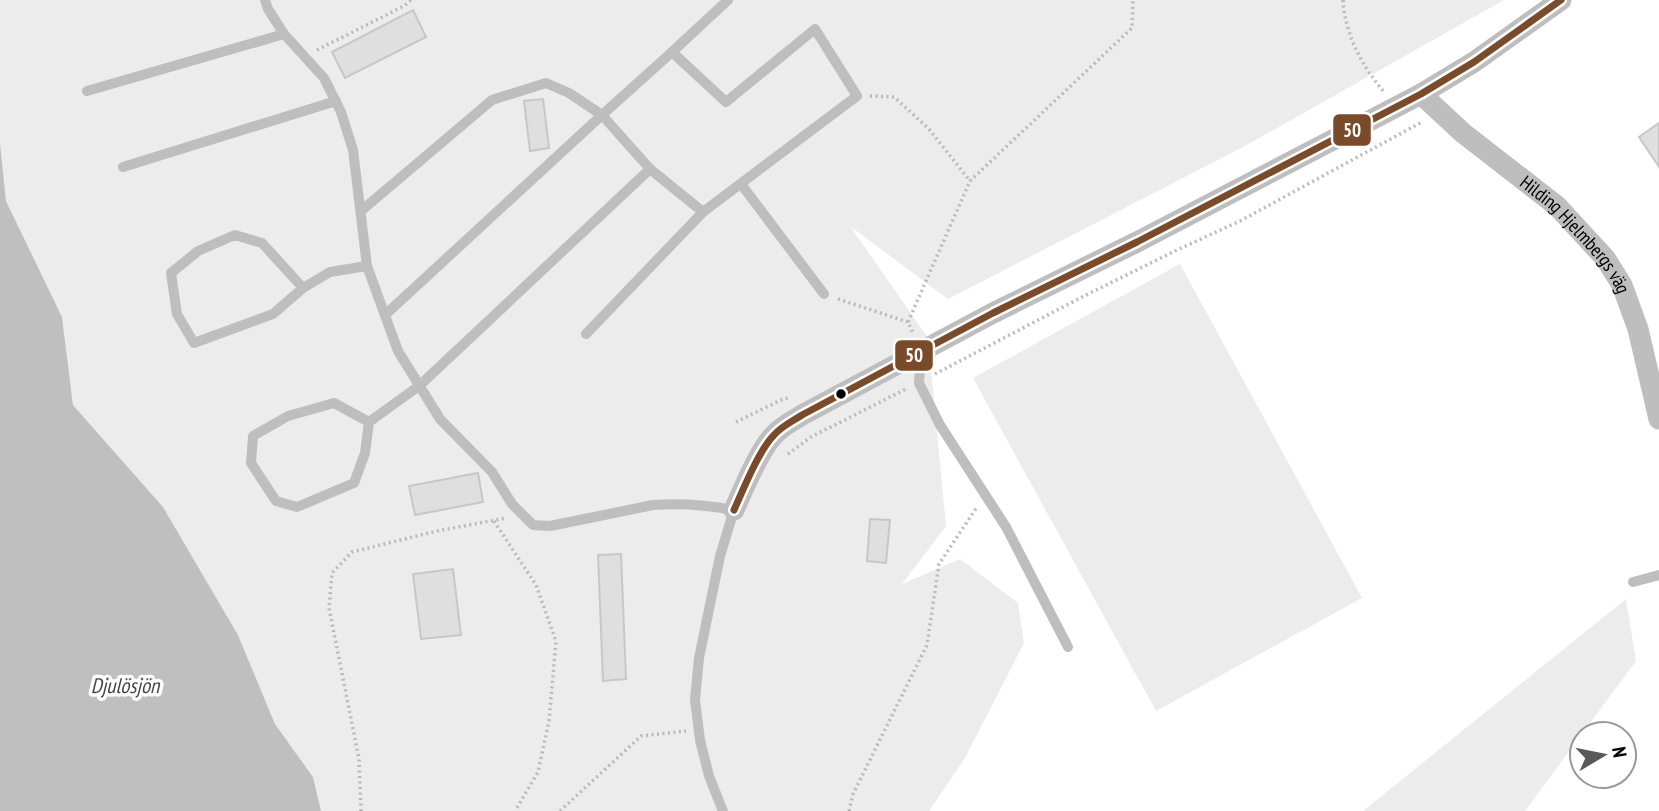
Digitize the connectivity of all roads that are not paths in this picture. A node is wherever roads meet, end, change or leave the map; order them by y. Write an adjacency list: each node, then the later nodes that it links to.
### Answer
1 (265, 0): 4 (lane)
2 (728, 0): 5 (lane)
3 (1561, 0): 7 (street)
4 (284, 34): 6 (lane); 8 (lane)
5 (671, 52): 9 (lane); 12 (lane)
6 (87, 91)
7 (1421, 94): 20 (street); 22 (street, Hilding Hjelmbergs väg)
8 (336, 101): 10 (lane); 13 (lane)
9 (602, 114): 11 (lane); 13 (lane); 18 (lane)
10 (124, 167)
11 (650, 169): 14 (lane); 21 (lane)
12 (741, 184): 14 (lane); 17 (lane)
13 (361, 211): 15 (lane)
14 (703, 212): 19 (lane)
15 (367, 266): 16 (lane); 18 (lane)
16 (303, 288): 16 (lane)
17 (824, 294)
18 (385, 315): 21 (lane)
19 (586, 334)
20 (921, 352): 24 (street); 27 (lane)
21 (419, 386): 23 (lane); 24 (lane)
22 (1659, 419)
23 (369, 422): 23 (lane)
24 (734, 510): 28 (lane)
25 (1659, 575): 26 (lane)
26 (1633, 582)
27 (1068, 647)
28 (723, 811)

